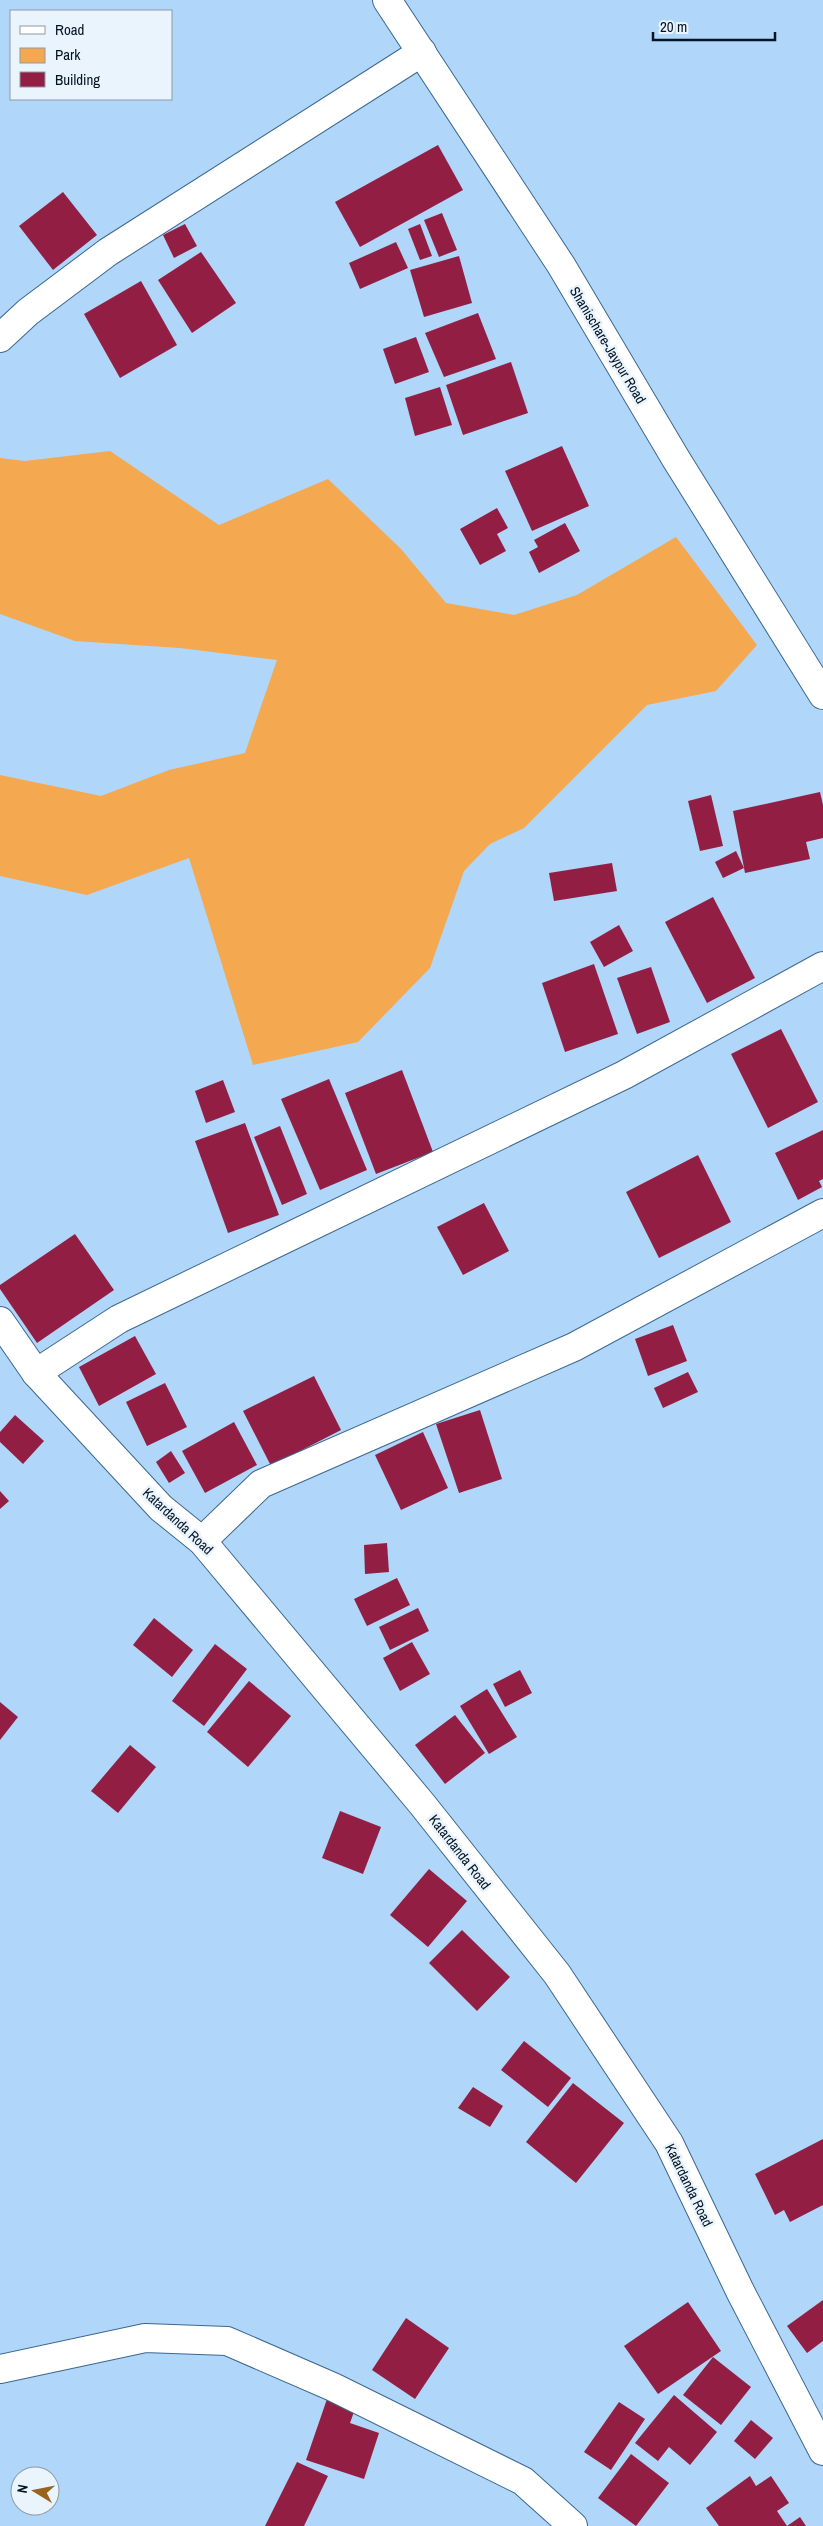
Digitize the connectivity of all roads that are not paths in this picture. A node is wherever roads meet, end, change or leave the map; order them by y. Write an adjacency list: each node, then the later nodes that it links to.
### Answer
1 (387, 0): 2 (street, Shanischare-Jaypur Road)
2 (422, 52): 3 (street); 4 (street, Shanischare-Jaypur Road)
3 (0, 338)
4 (823, 695)
5 (823, 966): 8 (street)
6 (823, 1213): 9 (street)
7 (0, 1322): 8 (street, Katardanda Road)
8 (36, 1373): 9 (street, Katardanda Road)
9 (202, 1541): 11 (street, Katardanda Road)
10 (0, 2369): 12 (street)
11 (823, 2452)
12 (572, 2526)

